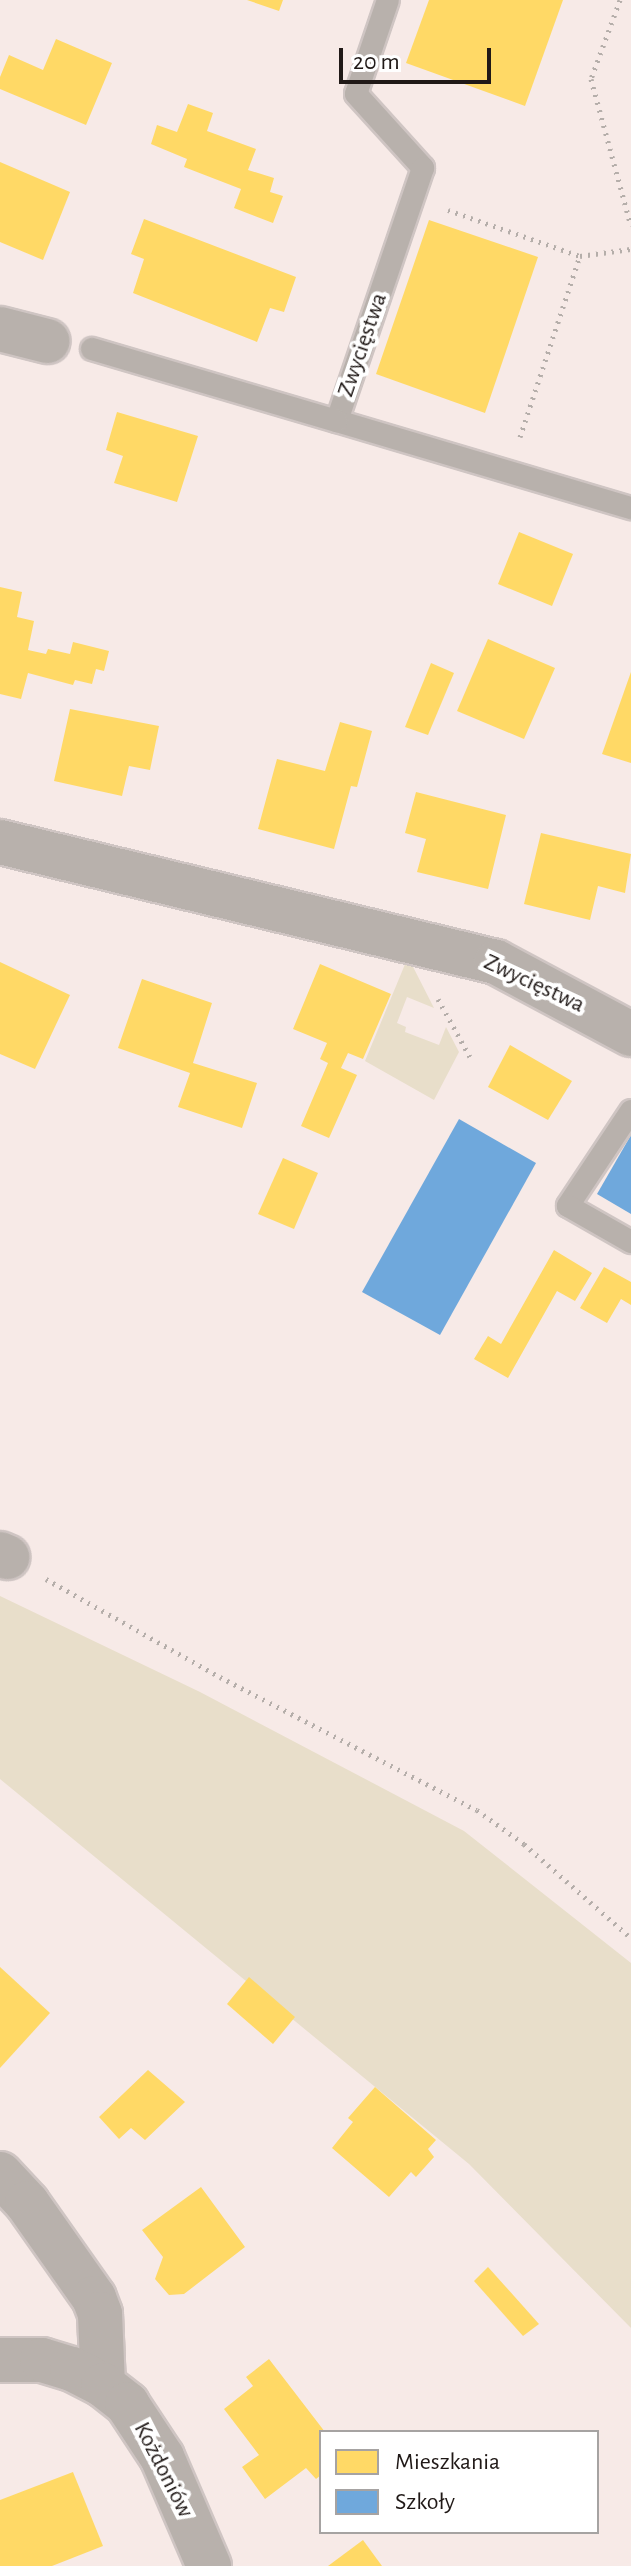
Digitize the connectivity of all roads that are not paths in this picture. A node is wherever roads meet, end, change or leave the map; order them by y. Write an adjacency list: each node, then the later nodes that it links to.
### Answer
1 (388, 0): 5 (lane, Zwycięstwa)
2 (0, 329): 3 (street)
3 (47, 341)
4 (92, 349): 5 (lane)
5 (337, 421): 6 (lane, Zwycięstwa)
6 (631, 508)
7 (0, 842): 8 (street, Zwycięstwa)
8 (621, 1019)
9 (631, 1111): 10 (lane)
10 (631, 1242)
11 (0, 2174): 13 (street)
12 (0, 2360): 13 (street, Kożdoniów)
13 (103, 2385): 14 (street, Kożdoniów)
14 (209, 2566)

